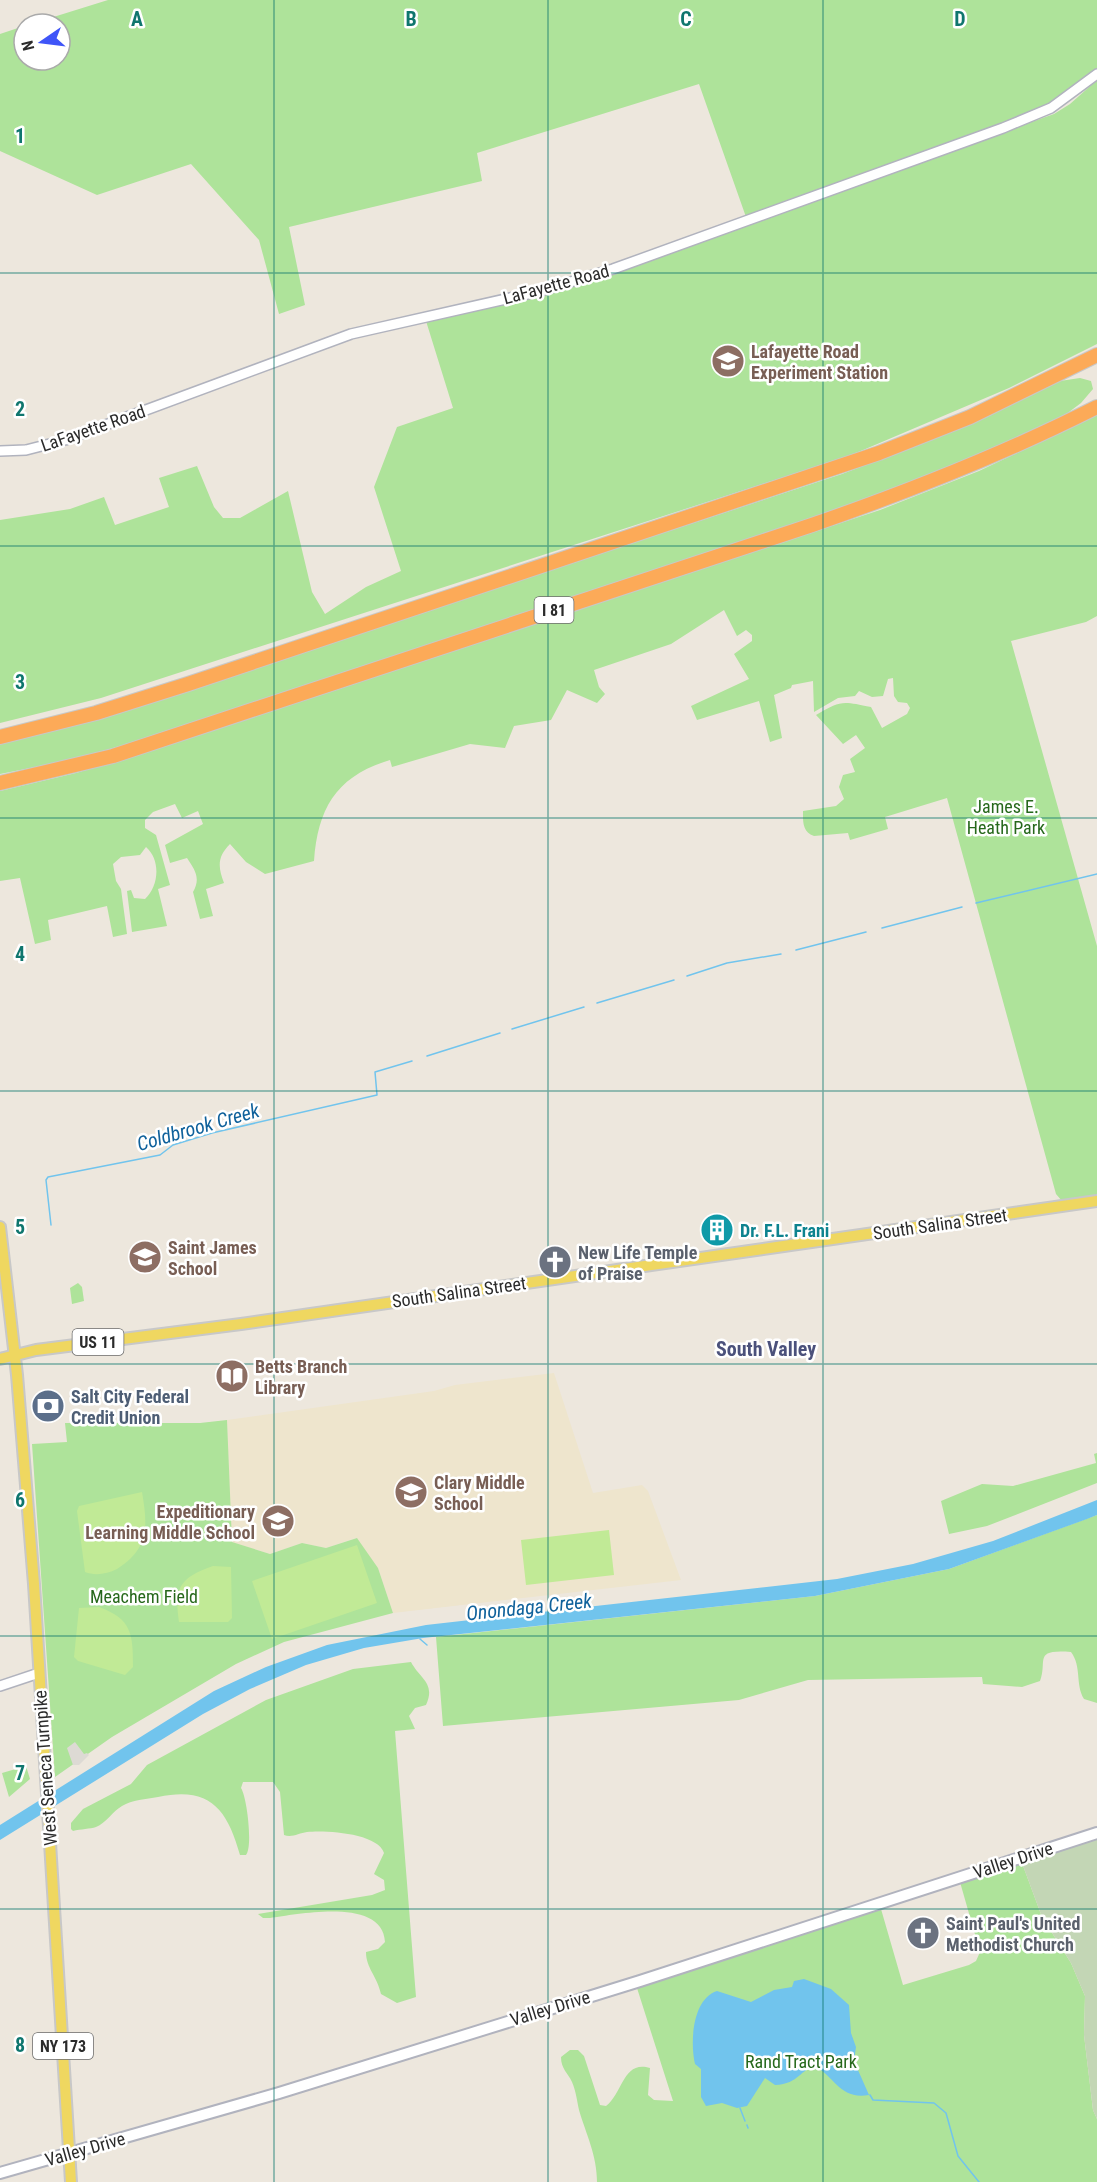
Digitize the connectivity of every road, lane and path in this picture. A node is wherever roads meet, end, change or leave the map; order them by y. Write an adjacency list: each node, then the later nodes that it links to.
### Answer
1 (1097, 74): 4 (street, LaFayette Road)
2 (1097, 355): 5 (highway)
3 (1097, 407): 6 (highway, I 81)
4 (0, 451)
5 (0, 737)
6 (0, 783)
7 (1097, 1201): 9 (main road, South Salina Street / US 11)
8 (0, 1227): 9 (main road, NY 173)
9 (15, 1354): 10 (main road, South Salina Street / US 11); 11 (main road, West Seneca Turnpike / NY 173)
10 (0, 1359)
11 (39, 1673): 12 (street); 14 (main road, West Seneca Turnpike / NY 173)
12 (0, 1686)
13 (1097, 1833): 14 (main road, Valley Drive)
14 (70, 2154): 15 (main road, Valley Drive); 16 (main road, West Seneca Turnpike / NY 173)
15 (0, 2173)
16 (72, 2182)

